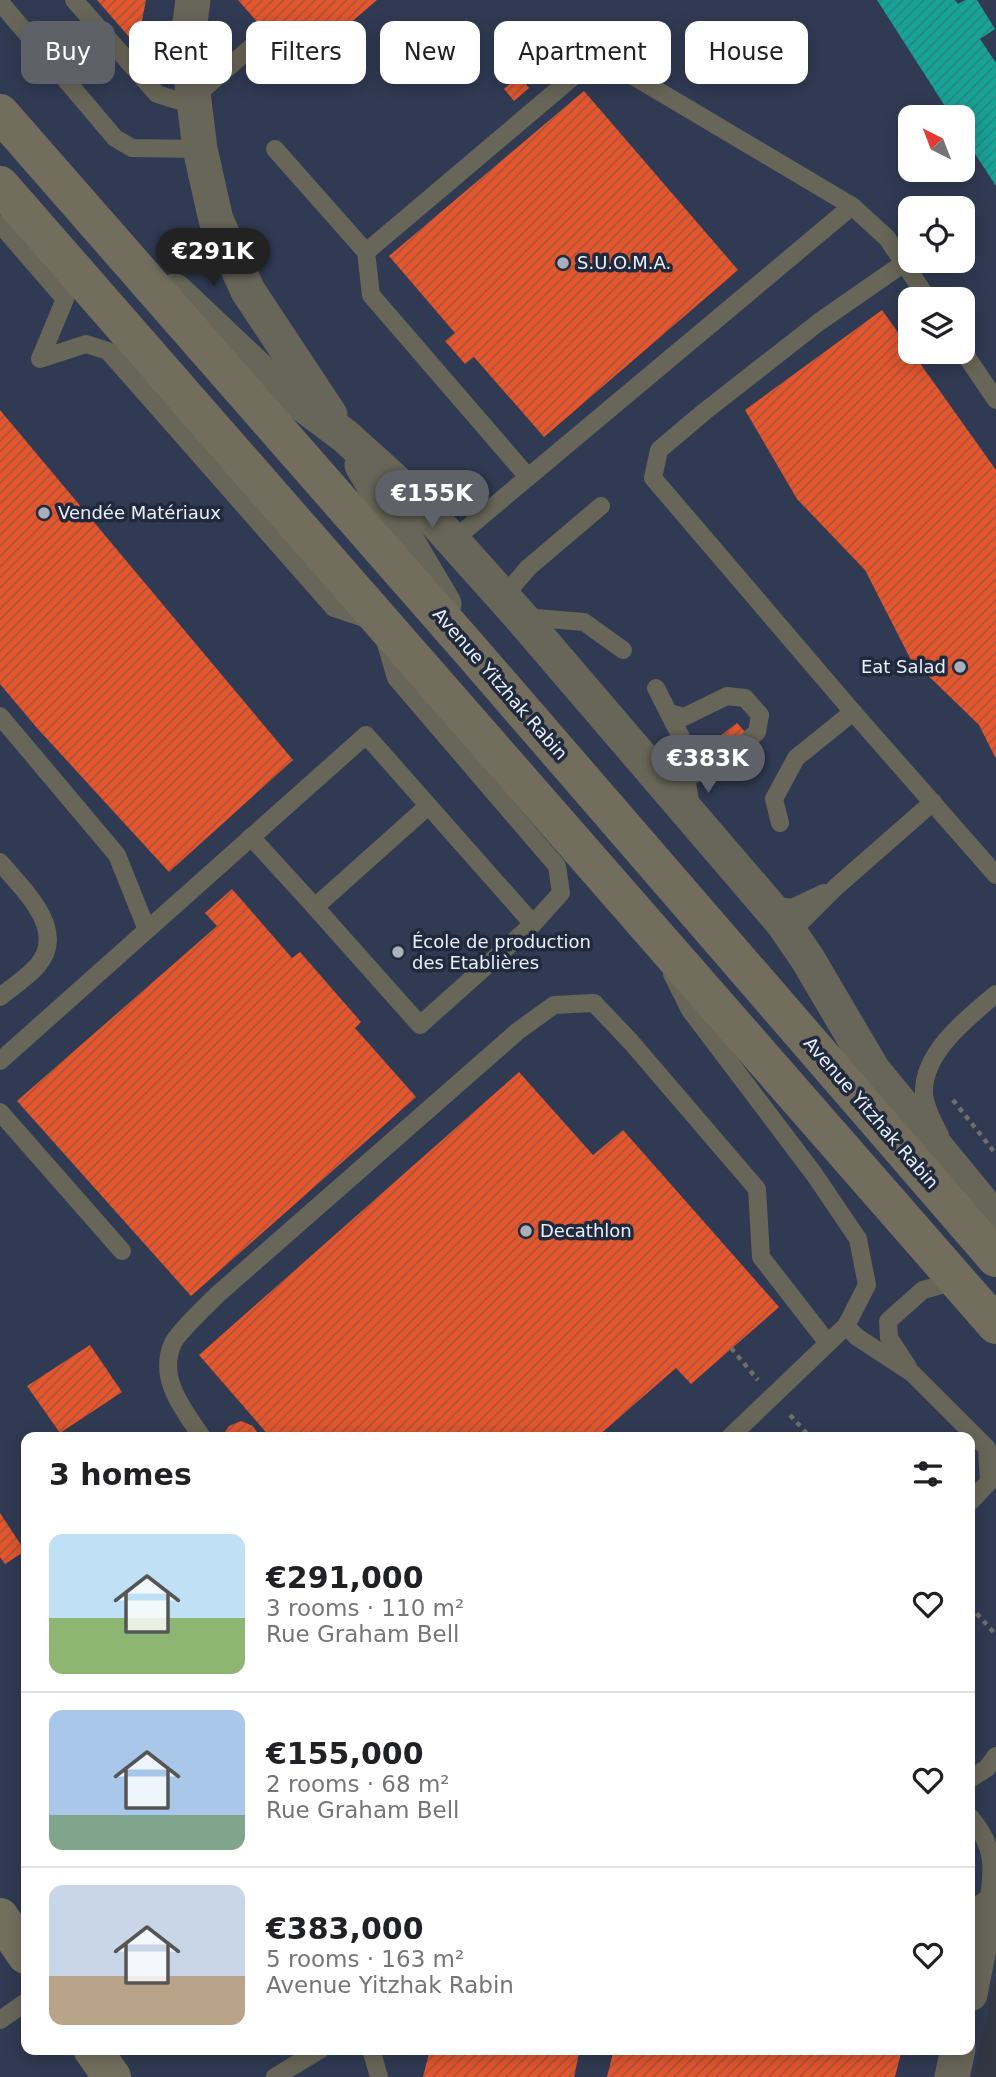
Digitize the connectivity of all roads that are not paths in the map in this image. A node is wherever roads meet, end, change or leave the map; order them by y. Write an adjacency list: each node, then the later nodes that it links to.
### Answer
1 (74, 0): 5 (lane)
2 (193, 0): 5 (street)
3 (0, 2): 7 (lane)
4 (246, 52): 5 (lane)
5 (193, 98): 7 (street)
6 (0, 113): 9 (main road, Avenue Yitzhak Rabin)
7 (200, 149): 18 (street)
8 (275, 149): 13 (lane)
9 (53, 174): 18 (street); 25 (main road, Avenue Yitzhak Rabin)
10 (0, 185): 23 (main road)
11 (852, 206): 13 (lane); 14 (lane); 19 (lane)
12 (0, 224): 23 (lane)
13 (366, 252): 19 (lane)
14 (898, 254)
15 (898, 267): 27 (lane)
16 (972, 364): 17 (lane)
17 (993, 392)
18 (345, 436): 21 (street); 25 (street)
19 (528, 477): 21 (lane)
20 (601, 506): 22 (lane)
21 (452, 541): 22 (street)
22 (511, 607): 24 (lane); 35 (street)
23 (381, 624): 43 (lane); 45 (main road)
24 (623, 650)
25 (472, 652): 54 (main road, Avenue Yitzhak Rabin)
26 (656, 688): 28 (lane)
27 (853, 712): 33 (lane); 36 (lane)
28 (669, 713): 30 (lane); 32 (lane)
29 (0, 716): 44 (lane)
30 (749, 738)
31 (717, 765): 32 (lane)
32 (686, 778): 35 (lane)
33 (933, 802): 39 (lane); 40 (lane)
34 (428, 806): 37 (lane); 42 (lane); 43 (lane)
35 (693, 820): 41 (street)
36 (780, 823)
37 (251, 837): 42 (lane); 44 (lane)
38 (0, 862): 48 (lane)
39 (996, 875)
40 (836, 887): 41 (lane); 46 (lane)
41 (754, 890): 46 (street)
42 (315, 907): 43 (lane)
43 (533, 924)
44 (146, 930): 49 (lane)
45 (651, 933): 55 (main road); 57 (lane)
46 (807, 958): 52 (street)
47 (996, 994): 51 (lane)
48 (0, 997)
49 (0, 1061)
50 (0, 1112): 53 (lane)
51 (996, 1211)
52 (996, 1220)
53 (122, 1251)
54 (996, 1258)
55 (956, 1281): 56 (main road); 59 (lane)
56 (996, 1325)
57 (846, 1326): 58 (lane); 59 (lane)
58 (827, 1342): 60 (lane); 61 (lane)
59 (912, 1373): 62 (lane)
60 (199, 1432)
61 (735, 1432)
62 (971, 1432)
63 (975, 1436): 64 (lane)
64 (975, 1497)
65 (996, 1756): 66 (lane)
66 (975, 1776)
67 (975, 1821): 68 (lane)
68 (987, 1909): 71 (street)
69 (0, 1917): 70 (street)
70 (21, 1948)
71 (975, 1969)
72 (21, 2005): 73 (lane)
73 (0, 2020)
74 (96, 2055): 78 (street)
75 (311, 2055): 79 (lane)
76 (374, 2055): 80 (lane)
77 (957, 2055): 81 (street)
78 (112, 2077)
79 (275, 2077)
80 (379, 2077)
81 (952, 2077)

